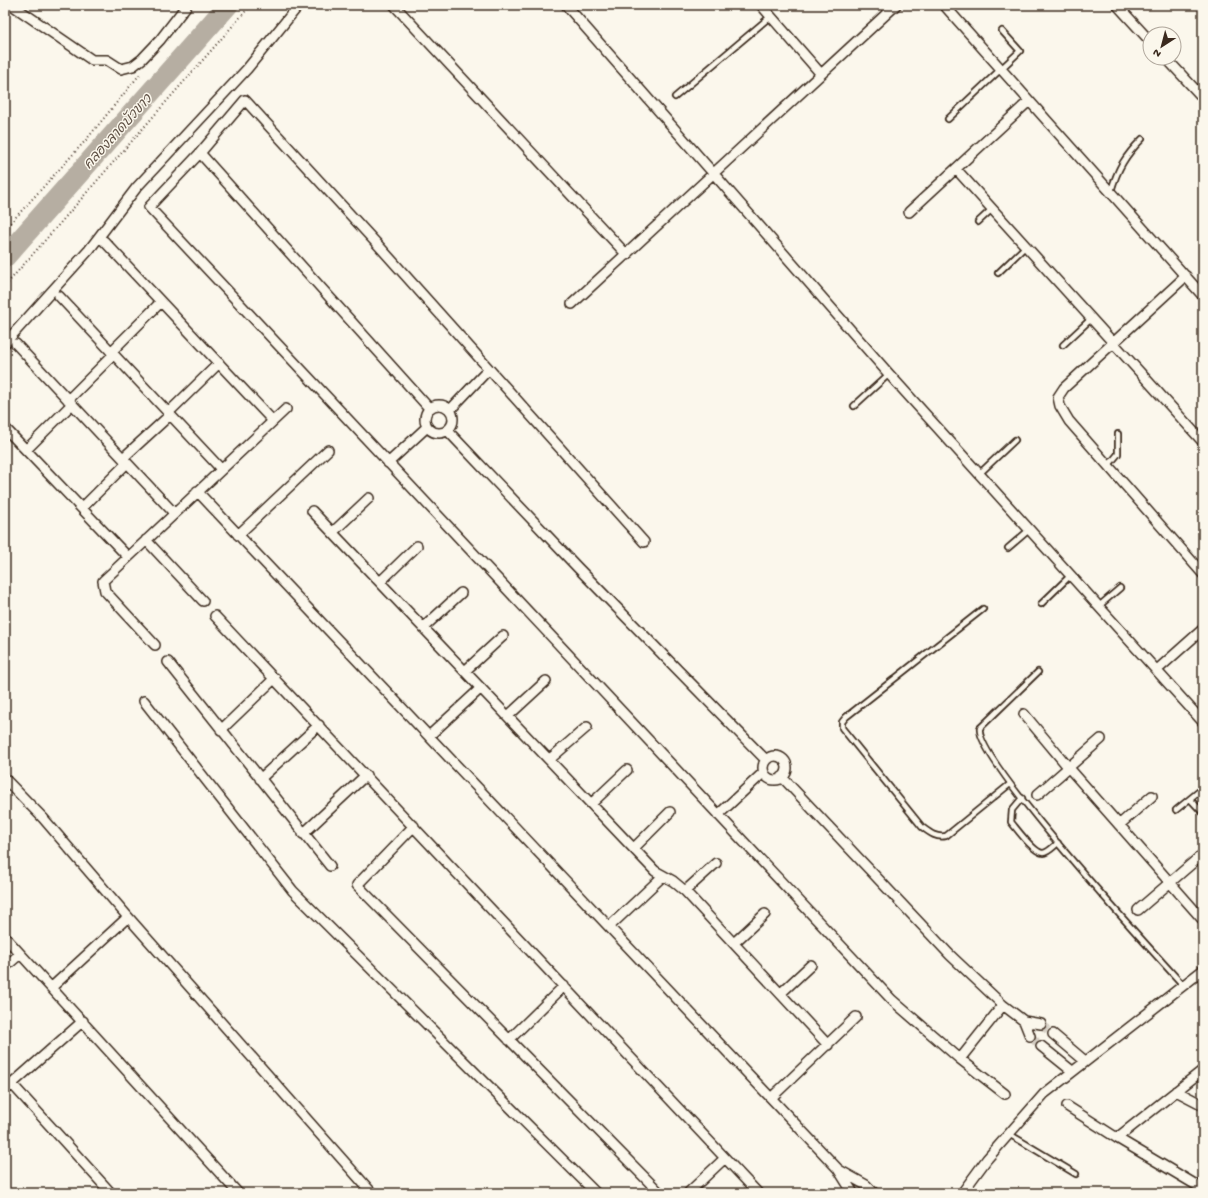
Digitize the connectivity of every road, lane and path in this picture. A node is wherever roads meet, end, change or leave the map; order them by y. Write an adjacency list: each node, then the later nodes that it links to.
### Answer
1 (12, 5): 2 (street)
2 (187, 5)
3 (251, 5): 36 (path)
4 (299, 5): 43 (street)
5 (394, 5): 33 (street)
6 (566, 5): 25 (street)
7 (761, 5): 11 (street)
8 (896, 5): 17 (street)
9 (944, 5): 15 (street)
10 (1117, 5): 13 (street)
11 (771, 16): 17 (street); 19 (lane)
12 (1002, 31): 15 (lane)
13 (1142, 32)
14 (1174, 66): 18 (street)
15 (1001, 69): 20 (street); 21 (lane)
16 (142, 72): 30 (path)
17 (821, 74): 25 (street)
18 (1202, 94)
19 (676, 98)
20 (1029, 101): 24 (street); 26 (street)
21 (948, 119)
22 (1142, 139): 26 (lane)
23 (200, 153): 48 (street); 52 (street); 66 (street)
24 (956, 169): 27 (street); 28 (street)
25 (714, 174): 33 (street); 49 (street)
26 (1111, 191): 35 (street)
27 (992, 209): 29 (lane); 32 (street)
28 (909, 212)
29 (978, 222)
30 (5, 229)
31 (104, 241): 39 (street)
32 (1026, 246): 34 (lane); 41 (street)
33 (627, 255): 40 (street)
34 (998, 273)
35 (1186, 276): 38 (street); 42 (street)
36 (5, 286)
37 (59, 296): 46 (street)
38 (1203, 296)
39 (161, 302): 46 (street); 47 (street)
40 (572, 304)
41 (1092, 318): 42 (street); 45 (lane)
42 (1113, 342): 62 (street); 67 (street)
43 (5, 343)
44 (16, 344): 50 (street)
45 (1063, 345)
46 (112, 354): 50 (street); 55 (street)
47 (219, 363): 55 (street); 56 (street)
48 (488, 370): 54 (street); 79 (street)
49 (889, 374): 51 (lane); 69 (street)
50 (70, 402): 63 (street); 65 (street)
51 (854, 406)
52 (429, 408): 54 (street); 57 (street)
53 (286, 409): 56 (street)
54 (450, 410): 59 (street)
55 (169, 414): 65 (street); 68 (street)
56 (273, 421): 68 (street)
57 (427, 427): 59 (street); 66 (street)
58 (5, 428): 63 (street)
59 (447, 430): 114 (street)
60 (1118, 434): 67 (lane)
61 (1015, 440): 69 (lane)
62 (1203, 442)
63 (26, 450): 72 (street)
64 (328, 450): 77 (street)
65 (125, 461): 72 (street); 74 (street)
66 (388, 463): 132 (street)
67 (1108, 466): 83 (street)
68 (221, 469): 70 (street)
69 (979, 474): 75 (street)
70 (197, 491): 74 (street); 77 (street)
71 (369, 498): 76 (street)
72 (82, 508): 82 (street)
73 (312, 512): 76 (street)
74 (174, 513): 78 (street)
75 (1029, 530): 81 (lane); 84 (street)
76 (333, 532): 85 (street)
77 (238, 534): 111 (street)
78 (146, 540): 82 (street); 88 (street)
79 (644, 542)
80 (417, 546): 85 (street)
81 (1008, 548)
82 (128, 557): 96 (street)
83 (1203, 574)
84 (1071, 575): 89 (lane); 90 (street)
85 (380, 582): 93 (street)
86 (1120, 588): 90 (lane)
87 (461, 593): 93 (street)
88 (203, 601)
89 (1041, 604)
90 (1099, 606): 98 (street)
91 (982, 609): 122 (lane)
92 (215, 616): 101 (street)
93 (423, 628): 99 (street)
94 (1203, 629): 98 (street)
95 (503, 636): 99 (street)
96 (155, 645)
97 (168, 662): 110 (street)
98 (1157, 670): 107 (street)
99 (464, 671): 103 (street)
100 (1038, 672): 122 (lane)
101 (274, 678): 108 (street); 110 (street)
102 (546, 681): 106 (street)
103 (481, 688): 106 (street); 111 (street)
104 (144, 701): 188 (street)
105 (1024, 714): 115 (street)
106 (508, 716): 113 (street)
107 (1203, 722)
108 (319, 725): 118 (street); 121 (street)
109 (587, 727): 113 (street)
110 (222, 730): 121 (street)
111 (429, 736): 148 (street)
112 (1101, 739): 115 (street)
113 (550, 759): 128 (street)
114 (766, 760): 117 (street); 119 (street)
115 (1069, 768): 124 (street); 133 (street)
116 (627, 770): 128 (street)
117 (764, 772): 119 (street); 132 (street)
118 (366, 775): 134 (street); 135 (street)
119 (782, 777): 159 (street)
120 (5, 779): 146 (street)
121 (260, 779): 135 (street)
122 (1010, 784): 126 (lane)
123 (1203, 788): 127 (lane)
124 (1037, 795)
125 (1152, 796): 133 (street)
126 (1022, 798): 136 (lane); 136 (lane)
127 (1190, 799): 129 (lane); 131 (lane)
128 (591, 804): 137 (street)
129 (1176, 810)
130 (670, 812): 137 (street)
131 (1203, 813)
132 (718, 815): 169 (street)
133 (1119, 825): 142 (street)
134 (414, 826): 155 (street); 166 (street)
135 (303, 834): 140 (street)
136 (1058, 843): 156 (lane)
137 (634, 848): 141 (street)
138 (1203, 854): 142 (street)
139 (716, 863): 143 (street)
140 (330, 866)
141 (663, 876): 143 (street); 148 (street)
142 (1170, 883): 144 (street); 147 (street)
143 (685, 891): 150 (street)
144 (1138, 910)
145 (765, 914): 150 (street)
146 (128, 916): 157 (street); 187 (street)
147 (1203, 920)
148 (610, 926): 176 (street)
149 (5, 937): 151 (street)
150 (734, 943): 158 (street)
151 (20, 954): 153 (street); 157 (street)
152 (811, 965): 158 (street)
153 (5, 967)
154 (1203, 970): 156 (street)
155 (564, 986): 166 (street); 181 (street)
156 (1184, 986): 170 (street)
157 (52, 987): 162 (street)
158 (781, 993): 167 (street)
159 (1003, 1005): 161 (street); 169 (street)
160 (856, 1017): 167 (street)
161 (1024, 1021): 163 (street); 165 (street)
162 (83, 1022): 173 (street); 186 (street)
163 (1041, 1024)
164 (1053, 1034): 170 (street)
165 (1030, 1036)
166 (509, 1040): 189 (street)
167 (828, 1045): 176 (street)
168 (1041, 1046): 172 (street)
169 (960, 1059): 175 (street)
170 (1084, 1061): 172 (street)
171 (1203, 1070): 174 (street)
172 (1072, 1071): 179 (street)
173 (8, 1087): 185 (street)
174 (1176, 1091): 177 (street); 180 (street)
175 (1005, 1094)
176 (772, 1098): 182 (street)
177 (1203, 1105)
178 (1067, 1106): 180 (street)
179 (1009, 1134): 183 (lane); 194 (street)
180 (1116, 1138): 184 (street)
181 (725, 1158): 190 (street); 191 (street)
182 (838, 1169): 192 (street); 193 (street)
183 (1076, 1174)
184 (1203, 1189)
185 (111, 1193)
186 (238, 1193)
187 (372, 1193)
188 (596, 1193)
189 (660, 1193)
190 (688, 1193)
191 (758, 1193)
192 (853, 1193)
193 (874, 1193)
194 (962, 1193)

